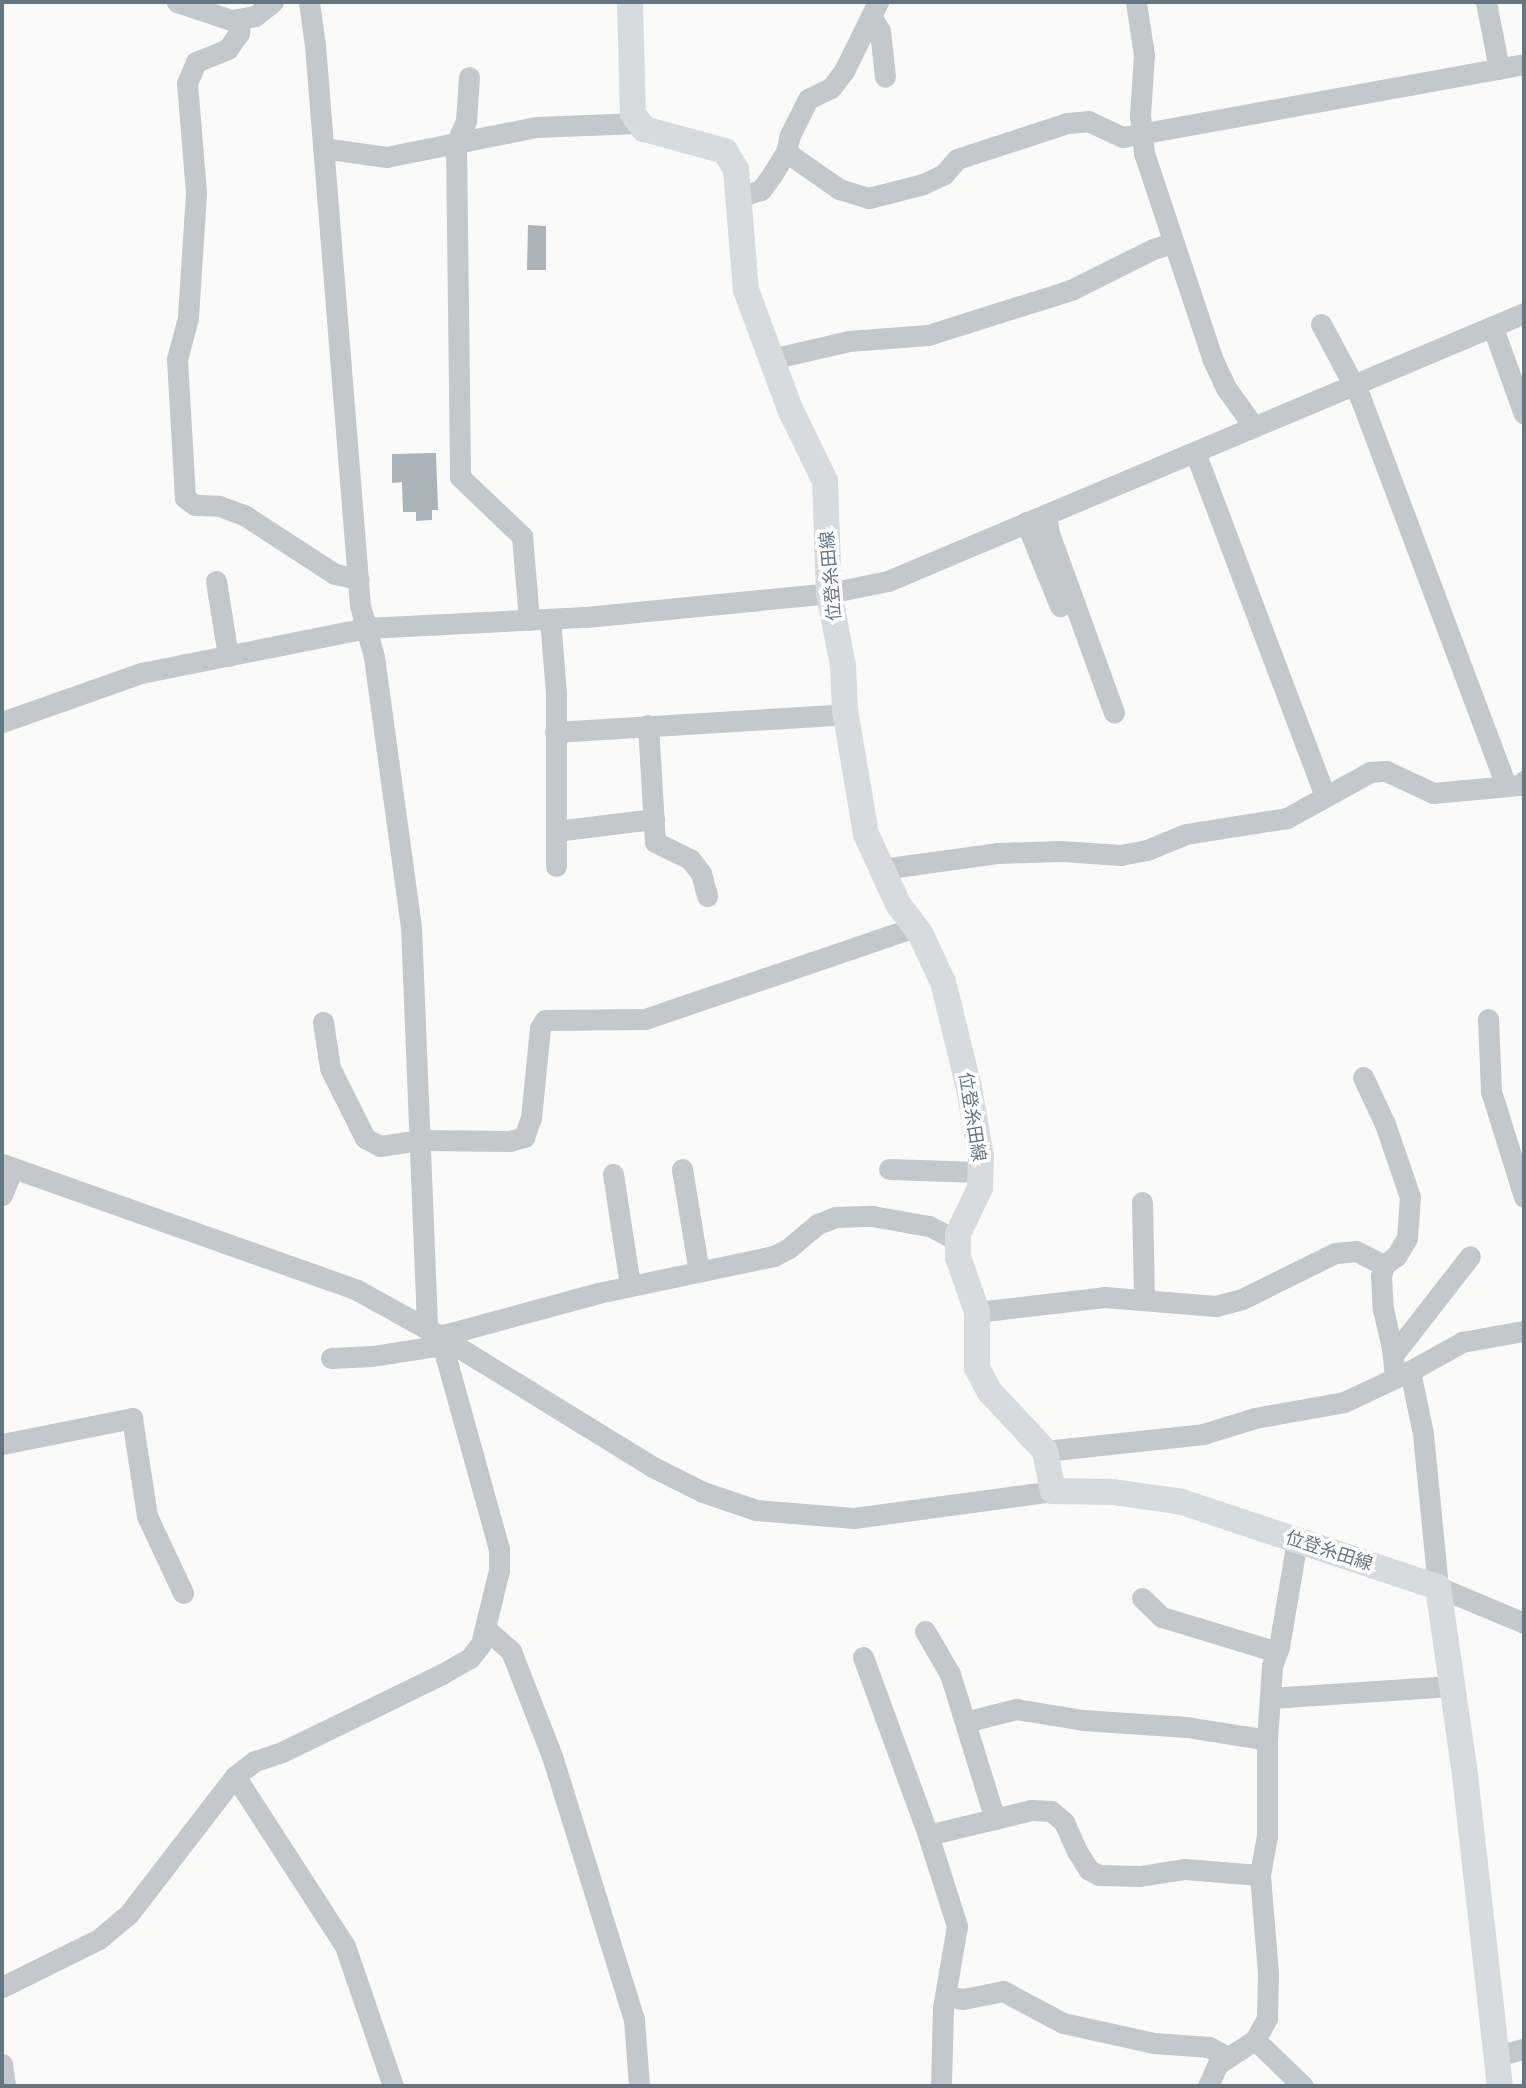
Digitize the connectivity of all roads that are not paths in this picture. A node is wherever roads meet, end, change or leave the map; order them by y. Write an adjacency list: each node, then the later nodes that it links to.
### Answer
1 (177, 2): 8 (street)
2 (273, 2): 8 (street)
3 (309, 2): 16 (street)
4 (630, 2): 13 (main road)
5 (1136, 2): 14 (street)
6 (1486, 2): 10 (street)
7 (874, 9): 12 (street); 17 (street)
8 (240, 19): 30 (street)
9 (1524, 64): 10 (street)
10 (1499, 68): 14 (street)
11 (469, 78): 15 (street)
12 (885, 78)
13 (638, 123): 15 (street); 18 (main road, 位登糸田線)
14 (1142, 134): 17 (street); 19 (street)
15 (456, 143): 16 (street); 34 (street)
16 (323, 148): 30 (street)
17 (786, 152): 18 (street)
18 (738, 197): 23 (main road, 位登糸田線)
19 (1173, 243): 23 (street); 26 (street)
20 (1524, 313): 22 (street)
21 (1321, 324): 24 (street)
22 (1493, 328): 24 (street); 25 (street)
23 (771, 359): 32 (main road, 位登糸田線)
24 (1352, 386): 26 (street); 42 (street)
25 (1524, 414)
26 (1254, 427): 27 (street)
27 (1195, 452): 28 (street); 43 (street)
28 (1046, 514): 29 (street); 37 (street)
29 (1026, 523): 32 (street); 33 (street)
30 (358, 579): 35 (street)
31 (216, 581): 36 (street)
32 (829, 593): 34 (street); 38 (main road, 位登糸田線)
33 (1060, 606)
34 (540, 619): 35 (street); 41 (street)
35 (366, 628): 36 (street); 53 (street)
36 (228, 656): 39 (street)
37 (1114, 713)
38 (846, 714): 40 (street); 47 (main road, 位登糸田線)
39 (2, 722)
40 (648, 725): 41 (street); 44 (street)
41 (555, 732): 45 (street)
42 (1515, 783): 43 (street)
43 (1325, 796): 47 (street)
44 (654, 819): 45 (street); 48 (street)
45 (556, 831): 46 (street)
46 (556, 866)
47 (881, 869): 49 (main road, 位登糸田線)
48 (707, 896)
49 (915, 927): 53 (street); 57 (main road, 位登糸田線)
50 (1488, 1019): 60 (street)
51 (323, 1022): 53 (street)
52 (1363, 1077): 64 (street)
53 (420, 1140): 70 (street)
54 (7, 1166): 59 (street); 70 (street)
55 (682, 1169): 65 (street)
56 (889, 1169): 57 (street)
57 (981, 1172): 62 (main road, 位登糸田線)
58 (613, 1174): 66 (street)
59 (2, 1195)
60 (1524, 1197)
61 (1142, 1202): 67 (street)
62 (958, 1241): 65 (street); 68 (main road)
63 (1470, 1256): 71 (street)
64 (1384, 1265): 67 (street); 71 (street)
65 (699, 1272): 66 (street)
66 (629, 1285): 70 (street)
67 (1144, 1298): 68 (street)
68 (977, 1312): 75 (main road)
69 (1524, 1331): 73 (street)
70 (436, 1337): 72 (street); 76 (street); 82 (street)
71 (1393, 1355): 73 (street)
72 (331, 1358)
73 (1403, 1375): 75 (street); 78 (street)
74 (2, 1444): 79 (street)
75 (1045, 1451): 76 (main road)
76 (1053, 1491): 77 (main road, 位登糸田線)
77 (1297, 1541): 78 (main road, 位登糸田線); 84 (street)
78 (1438, 1587): 81 (street); 86 (main road)
79 (183, 1593)
80 (1142, 1598): 84 (street)
81 (1524, 1623)
82 (487, 1630): 90 (street); 103 (street)
83 (925, 1631): 88 (street)
84 (1277, 1652): 87 (street)
85 (863, 1657): 92 (street)
86 (1452, 1686): 87 (street); 98 (main road)
87 (1270, 1698): 89 (street)
88 (965, 1722): 89 (street); 91 (street)
89 (1267, 1740): 93 (street)
90 (234, 1776): 94 (street); 102 (street)
91 (995, 1819): 92 (street); 93 (street)
92 (928, 1835): 95 (street)
93 (1260, 1875): 96 (street)
94 (2, 1987)
95 (944, 1996): 99 (street); 104 (street)
96 (1255, 2040): 99 (street); 106 (street)
97 (1524, 2049): 98 (street)
98 (1494, 2056): 107 (main road)
99 (1227, 2057): 105 (street)
100 (2, 2064): 101 (street)
101 (5, 2086)
102 (393, 2086)
103 (639, 2086)
104 (942, 2086)
105 (1208, 2086)
106 (1304, 2086)
107 (1500, 2086)

